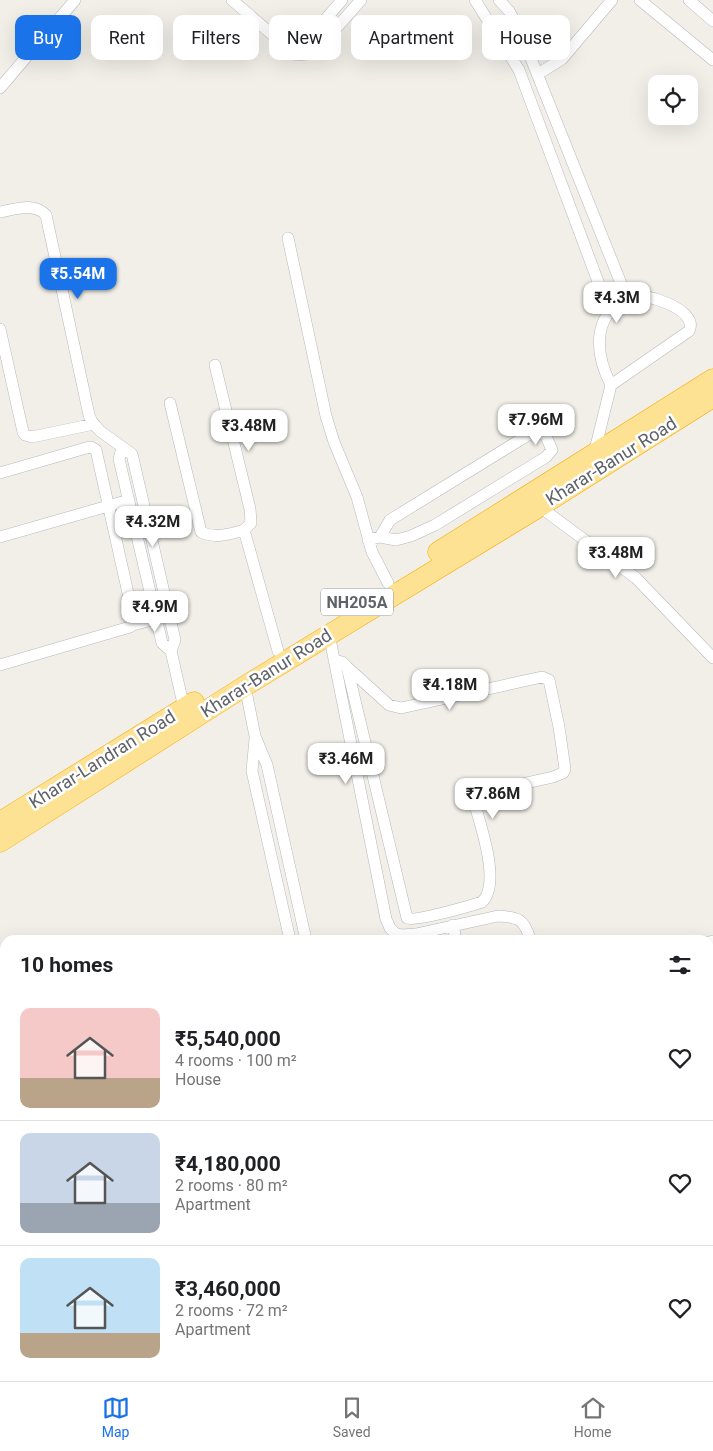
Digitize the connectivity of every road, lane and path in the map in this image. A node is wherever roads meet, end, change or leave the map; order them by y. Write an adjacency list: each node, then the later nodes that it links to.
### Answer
1 (75, 0): 16 (street)
2 (232, 0): 13 (street)
3 (342, 0): 10 (street)
4 (361, 0): 12 (street)
5 (475, 0): 20 (street)
6 (499, 0): 15 (street)
7 (612, 0): 15 (street)
8 (640, 0): 14 (street)
9 (689, 0): 11 (street)
10 (329, 15)
11 (713, 20)
12 (341, 23)
13 (269, 32)
14 (713, 60)
15 (538, 74): 19 (street)
16 (0, 88)
17 (0, 212): 27 (street)
18 (288, 238): 37 (street)
19 (626, 296): 20 (street); 24 (street)
20 (609, 311): 24 (street)
21 (0, 329): 27 (street)
22 (215, 365): 34 (street)
23 (713, 379): 29 (highway, Kharar-Landran Road / NH205A)
24 (611, 385): 29 (street)
25 (713, 397): 32 (highway, Kharar-Banur Road / NH205A)
26 (170, 403): 34 (street)
27 (94, 424): 28 (street)
28 (122, 448): 31 (street); 39 (street)
29 (594, 454): 32 (highway, Kharar-Landran Road / NH205A)
30 (0, 473): 33 (street)
31 (129, 500): 33 (street); 40 (street)
32 (534, 501): 38 (highway, Kharar-Landran Road / NH205A); 42 (highway, Kharar-Banur Road / NH205A); 45 (street)
33 (109, 506): 35 (street); 41 (street)
34 (244, 530): 44 (street)
35 (0, 537)
36 (380, 537): 36 (street); 37 (street)
37 (368, 540): 38 (street)
38 (388, 583): 44 (highway, Kharar-Landran Road / NH205A)
39 (169, 615): 40 (street); 43 (street)
40 (156, 619): 41 (street); 43 (street)
41 (133, 625): 47 (street)
42 (329, 634): 46 (street); 49 (highway, Kharar-Banur Road / NH205A)
43 (171, 651): 51 (street)
44 (278, 651): 49 (highway, Kharar-Landran Road / NH205A)
45 (713, 658)
46 (334, 660): 48 (street); 55 (street)
47 (0, 665)
48 (347, 667): 48 (street)
49 (261, 669): 50 (highway, Kharar-Banur Road / NH205A); 51 (highway, Kharar-Landran Road / NH205A)
50 (245, 686): 52 (street); 54 (highway, Kharar-Banur Road / NH205A)
51 (184, 708): 53 (highway, Kharar-Landran Road / NH205A)
52 (255, 736): 56 (street); 57 (street)
53 (0, 822)
54 (0, 842)
55 (453, 925): 58 (street); 59 (street)
56 (289, 935)
57 (305, 935)
58 (455, 935)
59 (529, 935)

